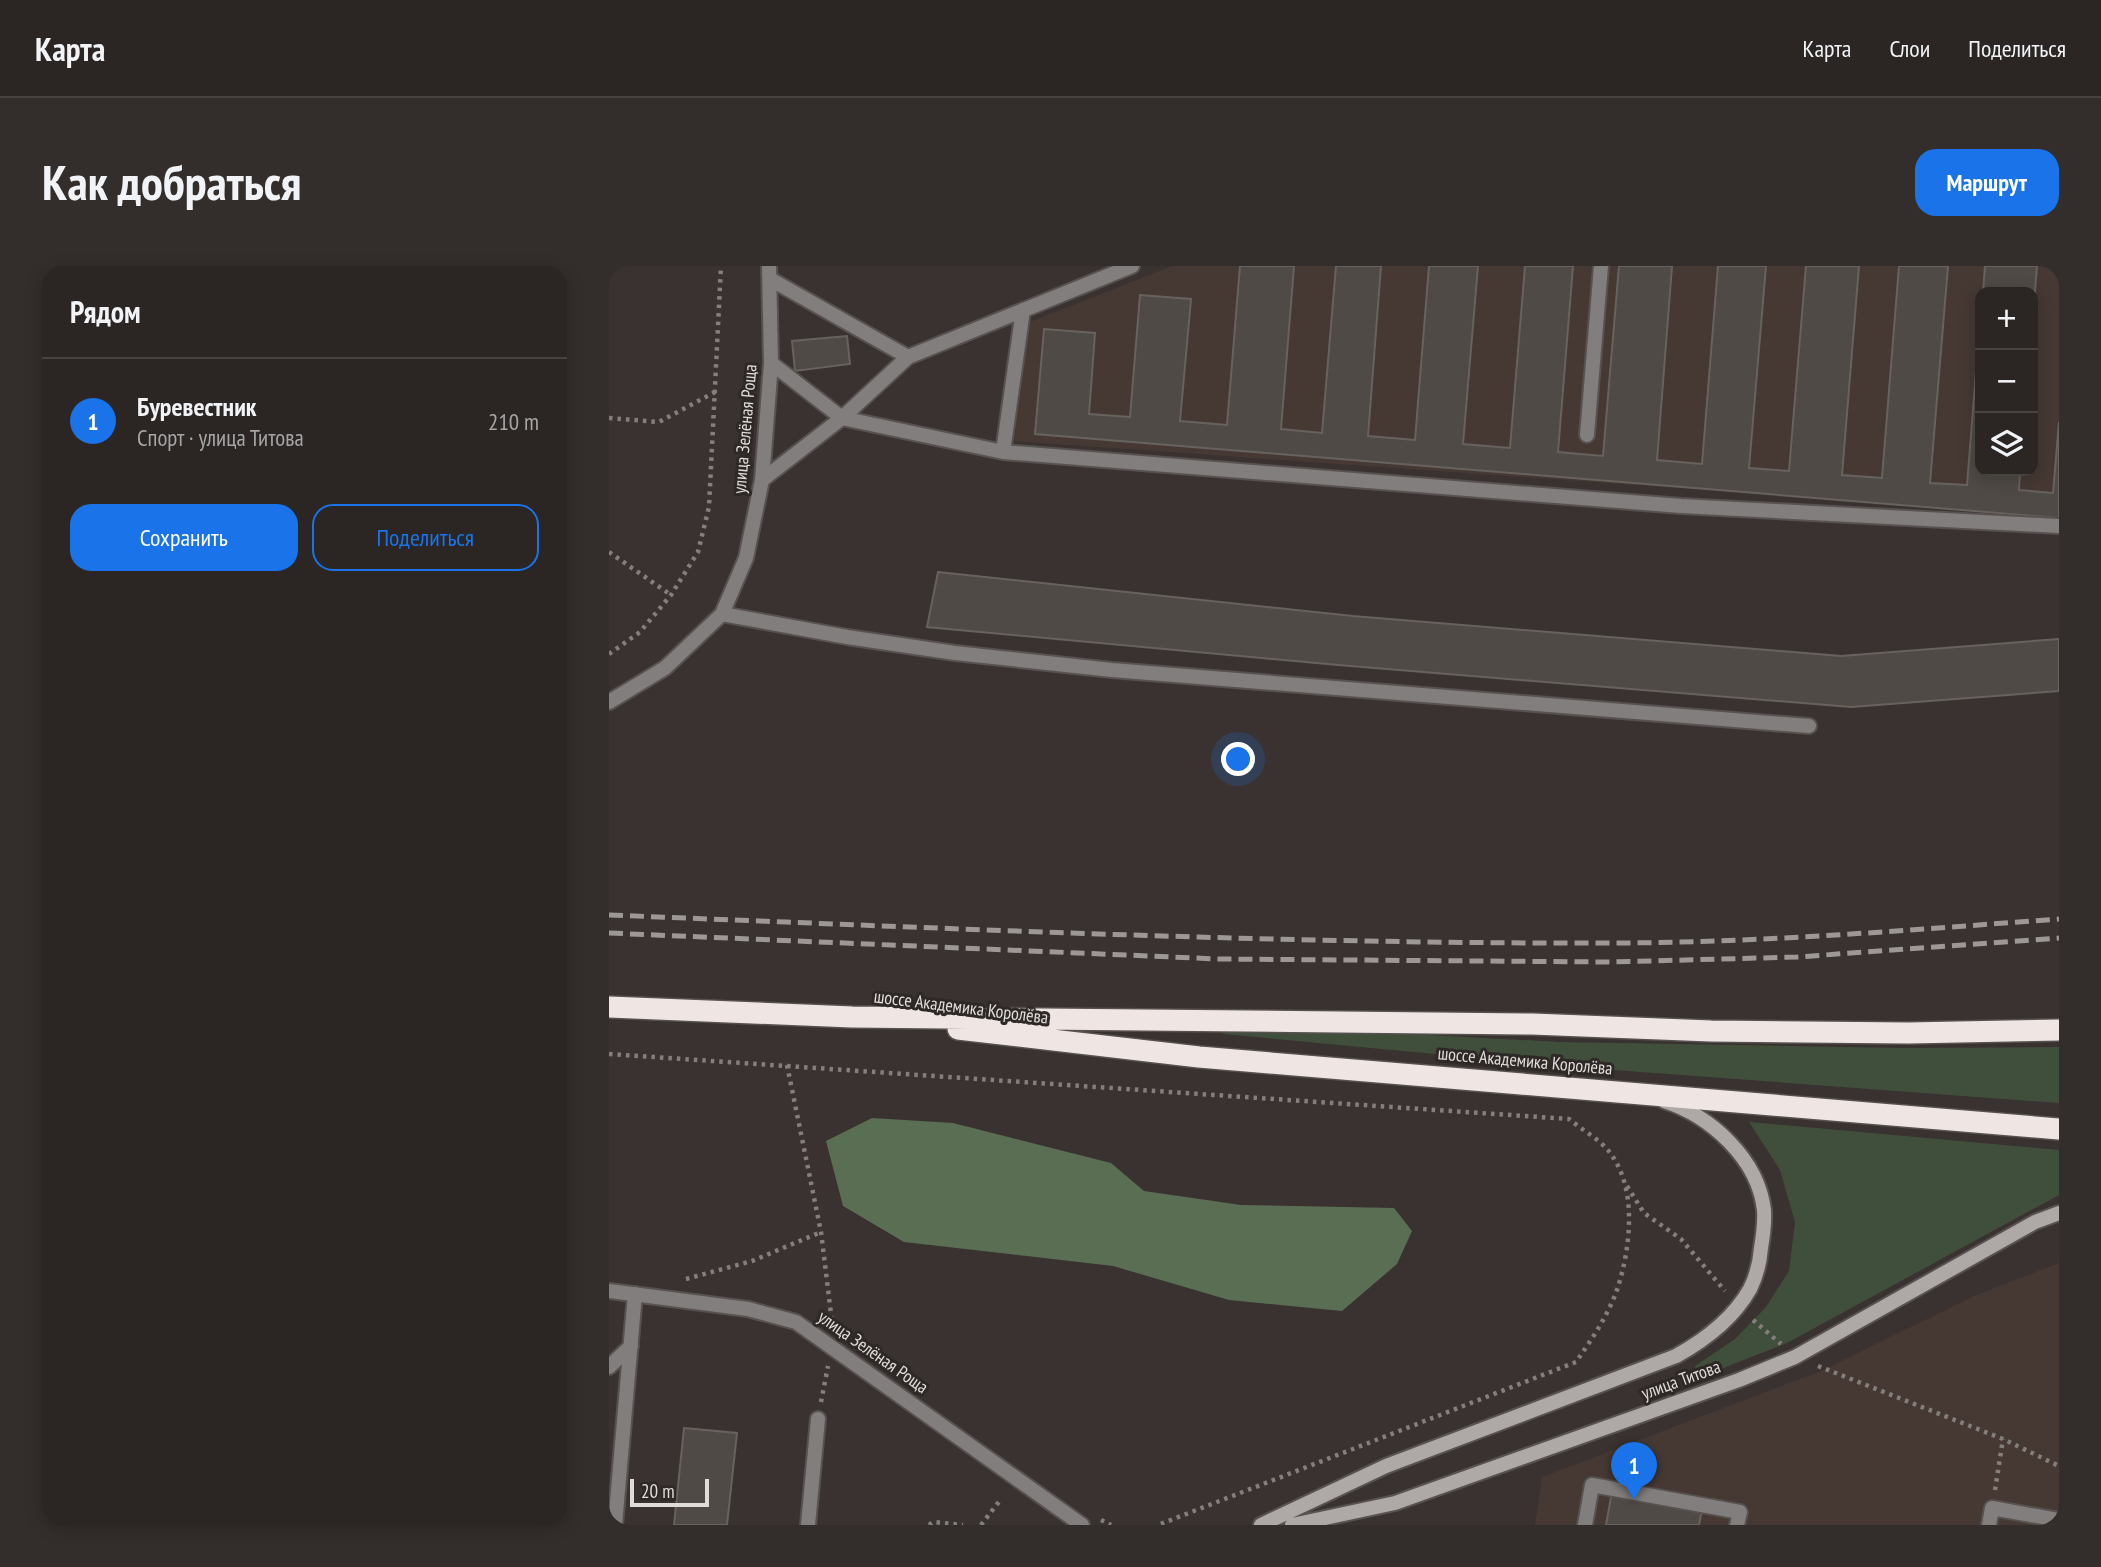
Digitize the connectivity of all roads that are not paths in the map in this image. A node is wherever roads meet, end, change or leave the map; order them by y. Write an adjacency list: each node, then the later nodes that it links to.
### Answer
1 (1132, 266): 4 (street)
2 (1601, 266): 8 (street)
3 (770, 272): 5 (street); 6 (street, улица Зелёная Роща)
4 (1023, 310): 5 (street); 9 (street)
5 (908, 357): 7 (street)
6 (771, 363): 7 (street); 10 (street, улица Зелёная Роща)
7 (842, 418): 9 (street); 10 (street)
8 (1587, 435)
9 (1003, 452): 11 (street)
10 (762, 480): 12 (street, улица Зелёная Роща)
11 (2059, 526)
12 (722, 614): 13 (street, улица Зелёная Роща); 14 (street)
13 (609, 702)
14 (1809, 726)
15 (609, 1007): 16 (highway)
16 (852, 1017): 17 (highway, шоссе Академика Королёва); 18 (highway, шоссе Академика Королёва)
17 (2059, 1030)
18 (1636, 1093): 19 (highway, шоссе Академика Королёва); 31 (main road)
19 (2059, 1129)
20 (2059, 1213): 27 (main road, улица Титова)
21 (609, 1290): 22 (street, улица Зелёная Роща)
22 (635, 1294): 23 (street); 30 (street, улица Зелёная Роща)
23 (631, 1346): 24 (street); 28 (street)
24 (609, 1367)
25 (818, 1419): 29 (street)
26 (2059, 1520): 35 (street)
27 (1321, 1522): 32 (main road, улица Титова)
28 (615, 1525)
29 (808, 1525)
30 (1082, 1525)
31 (1261, 1525)
32 (1292, 1525)
33 (1585, 1525): 34 (street)
34 (1737, 1525)
35 (1989, 1525)

